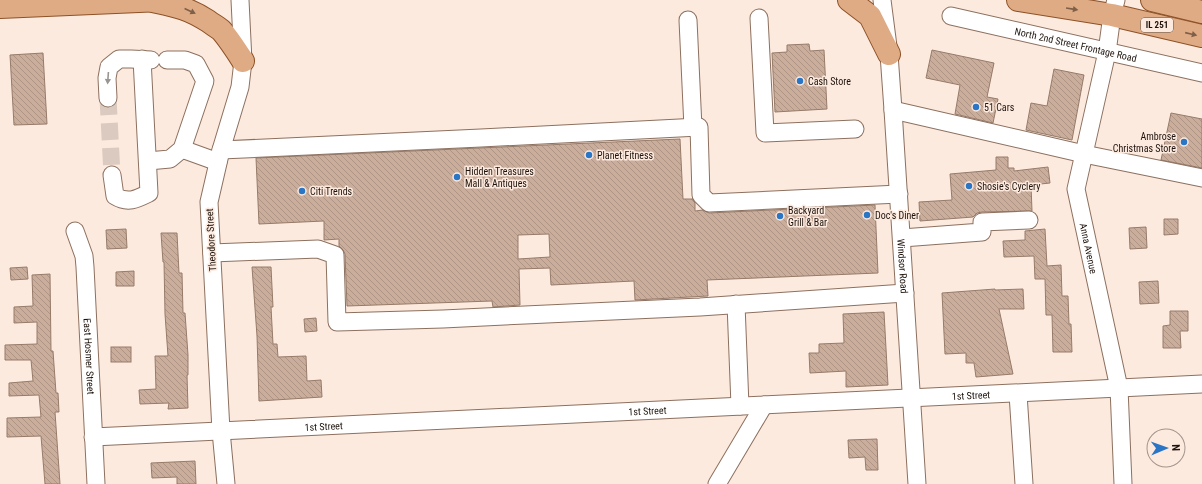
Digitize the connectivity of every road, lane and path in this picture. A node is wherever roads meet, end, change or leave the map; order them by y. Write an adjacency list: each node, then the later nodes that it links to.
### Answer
1 (157, 0): 7 (main road); 17 (main road, one-way to 17)
2 (240, 0): 17 (street, Theodore Street)
3 (849, 0): 15 (main road)
4 (882, 0): 15 (street, Windsor Road)
5 (1018, 0): 8 (main road, IL 251, one-way to 8)
6 (1152, 0): 9 (main road, IL 251)
7 (9, 5)
8 (1114, 7): 13 (main road, IL 251, one-way to 13); 14 (street, Anna Avenue)
9 (1202, 12)
10 (950, 16): 14 (street, North 2nd Street Frontage Road)
11 (759, 18): 22 (street)
12 (688, 20): 21 (street)
13 (1202, 36)
14 (1107, 52): 18 (street, North 2nd Street Frontage Road); 24 (street, Anna Avenue)
15 (889, 54): 20 (street, Windsor Road)
16 (154, 60): 19 (street, one-way to 19); 23 (street); 26 (street)
17 (243, 61): 25 (street, Theodore Street)
18 (1202, 73)
19 (108, 98)
20 (894, 110): 24 (street); 29 (street, Windsor Road)
21 (693, 128): 25 (street); 29 (street)
22 (855, 128)
23 (182, 149): 25 (street); 26 (street)
24 (1084, 154): 28 (street); 37 (street, Anna Avenue)
25 (220, 156): 33 (street, Theodore Street)
26 (148, 161): 27 (street)
27 (112, 175)
28 (1202, 178)
29 (899, 194): 32 (street, Windsor Road)
30 (1029, 220): 32 (street)
31 (75, 231): 43 (street, East Hosmer Street)
32 (902, 238): 34 (street, Windsor Road)
33 (212, 253): 35 (street); 42 (street, Theodore Street)
34 (905, 293): 35 (street); 39 (street, Windsor Road)
35 (736, 304): 41 (street)
36 (1202, 384): 37 (street, 1st Street)
37 (1119, 388): 38 (street, 1st Street); 49 (street, Anna Avenue)
38 (1018, 394): 39 (street, 1st Street); 48 (street)
39 (912, 399): 40 (street, 1st Street); 47 (street, Windsor Road)
40 (764, 405): 41 (street, 1st Street); 46 (street)
41 (740, 406): 42 (street, 1st Street)
42 (221, 431): 43 (street, 1st Street); 45 (street, Theodore Street)
43 (93, 437): 44 (street, East Hosmer Street)
44 (96, 484)
45 (226, 484)
46 (716, 484)
47 (917, 484)
48 (1024, 484)
49 (1123, 484)

